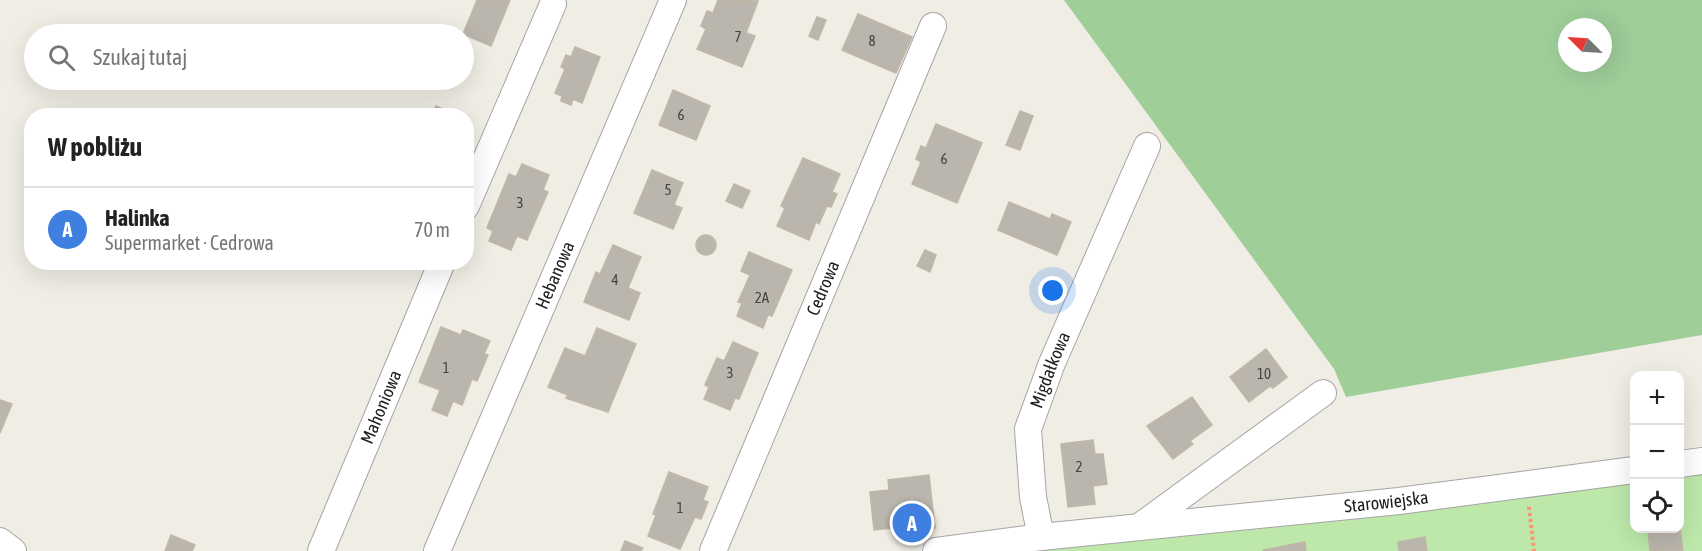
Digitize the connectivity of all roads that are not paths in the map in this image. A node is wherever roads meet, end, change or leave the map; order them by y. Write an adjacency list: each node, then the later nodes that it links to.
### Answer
1 (673, 0): 16 (street, Hebanowa)
2 (553, 4): 5 (street)
3 (933, 26): 17 (street, Cedrowa)
4 (1147, 146): 12 (street, Migdałkowa)
5 (474, 187)
6 (439, 270): 15 (street, Mahoniowa)
7 (1323, 393): 11 (street)
8 (1702, 461): 9 (street)
9 (1684, 463)
10 (1630, 471): 11 (street, Starowiejska)
11 (1138, 527): 12 (street, Starowiejska)
12 (1041, 537): 18 (street, Starowiejska)
13 (0, 541): 14 (street)
14 (13, 551)
15 (321, 551)
16 (437, 551)
17 (713, 551)
18 (936, 551)

